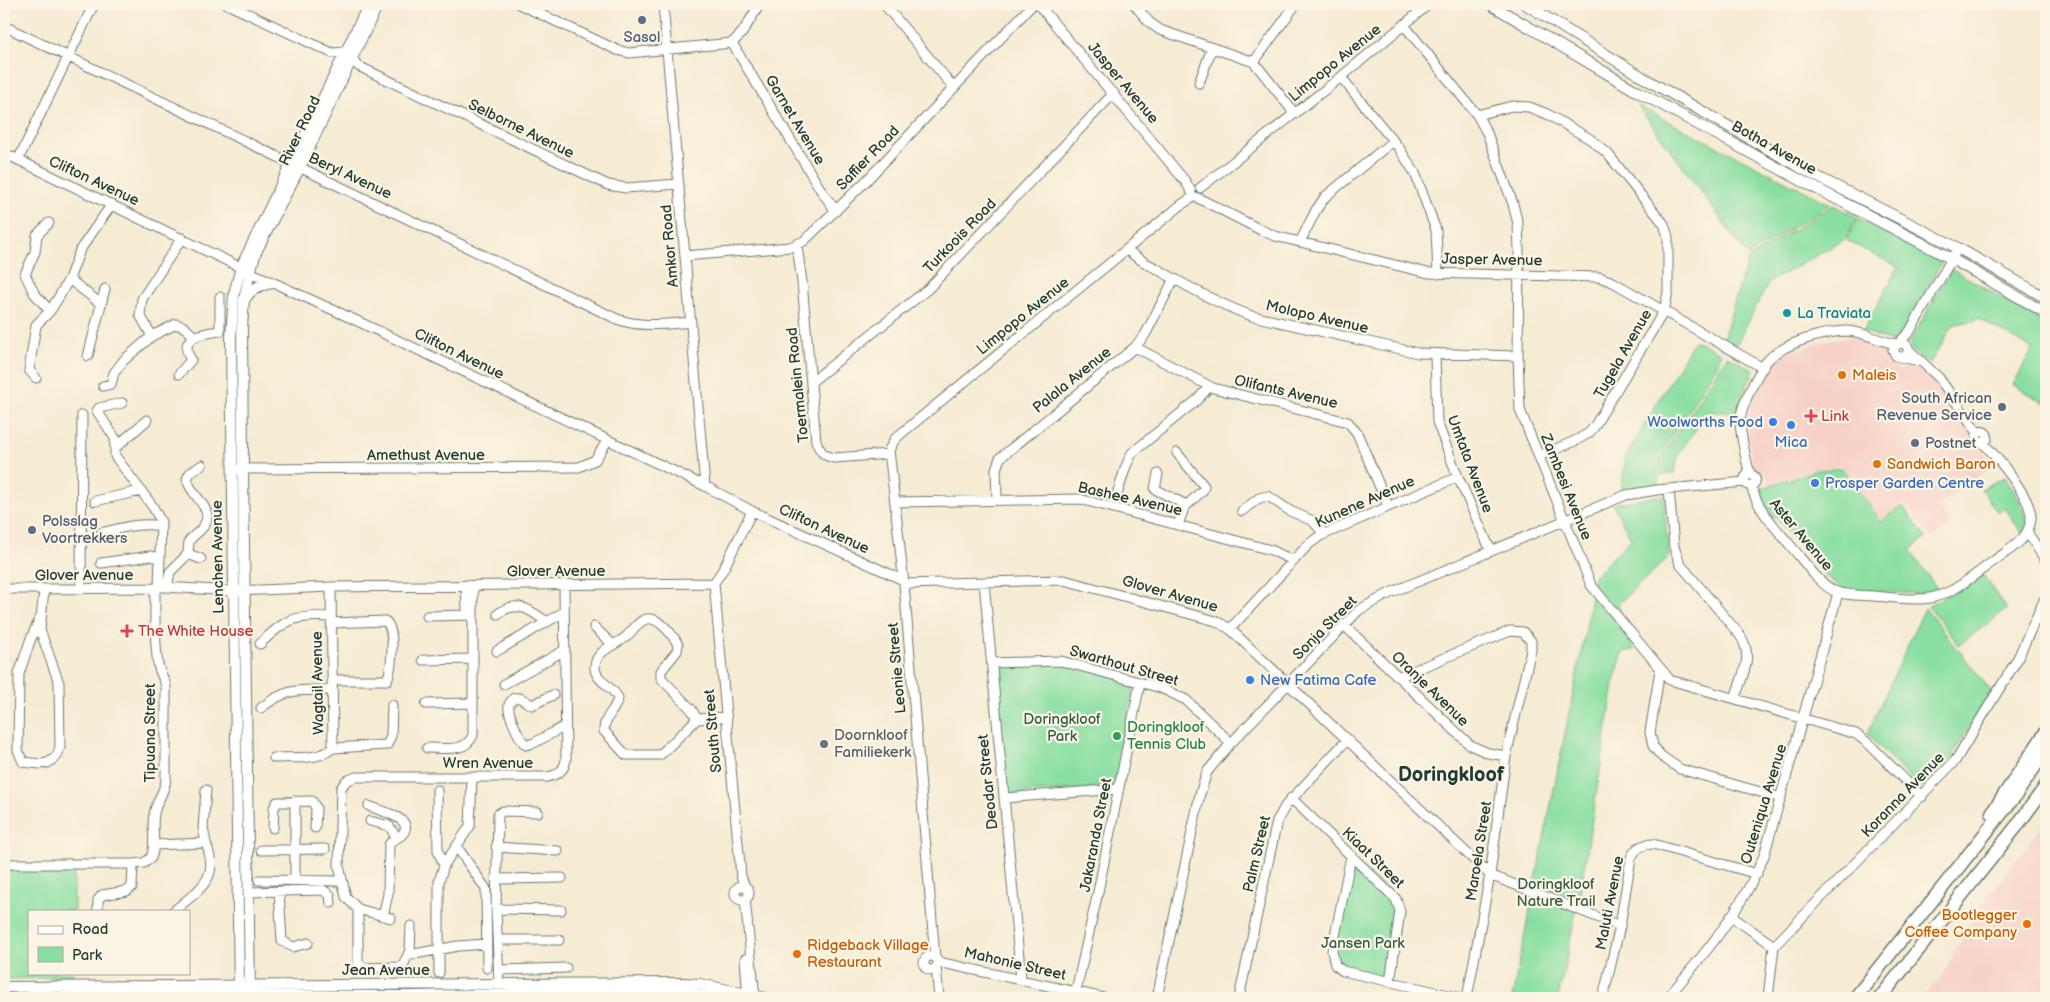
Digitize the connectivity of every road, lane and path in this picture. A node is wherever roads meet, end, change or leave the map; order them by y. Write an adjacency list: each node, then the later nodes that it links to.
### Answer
1 (94, 4): 22 (street)
2 (227, 4): 21 (street, Selborne Avenue)
3 (369, 4): 23 (main road, River Road)
4 (378, 4): 23 (main road, River Road)
5 (519, 4): 20 (street)
6 (663, 4): 20 (street, Amkor Road)
7 (760, 4): 18 (street)
8 (884, 4): 28 (street)
9 (1033, 4): 28 (street, Saffier Road)
10 (1038, 4): 29 (street, Jasper Avenue)
11 (1134, 4): 19 (street)
12 (1296, 4): 24 (street)
13 (1429, 4): 16 (street, Limpopo Avenue)
14 (1490, 4): 47 (main road, Botha Avenue)
15 (1524, 4): 44 (main road, Botha Avenue)
16 (1404, 25): 26 (street, Limpopo Avenue); 31 (street, Zambesi Avenue)
17 (4, 26): 22 (street, Beryl Avenue)
18 (732, 43): 20 (street); 39 (street, Garnet Avenue)
19 (1212, 48): 24 (street); 27 (street)
20 (666, 50): 36 (street, Amkor Road)
21 (332, 53): 23 (street, Selborne Avenue); 25 (street)
22 (68, 58): 34 (street); 35 (street, Beryl Avenue)
23 (352, 59): 25 (main road, River Road); 36 (street, Selborne Avenue)
24 (1254, 62): 30 (street)
25 (344, 67): 35 (main road, River Road)
26 (1341, 77): 30 (street, Limpopo Avenue); 32 (street)
27 (1199, 83)
28 (954, 88): 39 (street, Saffier Road)
29 (1114, 93): 37 (street, Jasper Avenue); 73 (street, Turkoois Road)
30 (1294, 114): 37 (street, Limpopo Avenue)
31 (1477, 115): 50 (street, Zambesi Avenue); 60 (street, Tugela Avenue)
32 (1393, 141): 42 (street); 49 (street)
33 (4, 153): 34 (street, Clifton Avenue)
34 (18, 160): 38 (street, Clifton Avenue)
35 (295, 166): 48 (main road, River Road); 62 (street, Beryl Avenue)
36 (678, 184): 46 (street, Amkor Road)
37 (1196, 193): 42 (street, Jasper Avenue); 45 (street, Limpopo Avenue)
38 (112, 204): 41 (street, Clifton Avenue); 51 (street)
39 (836, 211): 43 (street, Saffier Road)
40 (48, 223): 59 (street)
41 (182, 238): 48 (street, Clifton Avenue); 63 (street)
42 (1300, 242): 49 (street, Jasper Avenue)
43 (797, 246): 46 (street); 73 (street, Toermalein Road)
44 (1958, 248): 47 (street); 56 (main road, Botha Avenue)
45 (1127, 249): 52 (street, Molopo Avenue); 82 (street, Limpopo Avenue)
46 (685, 256): 62 (street, Amkor Road)
47 (1952, 259): 61 (main road, Botha Avenue); 66 (street)
48 (245, 269): 53 (street, Clifton Avenue); 57 (main road, Lenchen Avenue); 85 (main road, Lenchen Avenue)
49 (1438, 274): 50 (street, Jasper Avenue)
50 (1520, 274): 60 (street, Jasper Avenue); 69 (street, Zambesi Avenue)
51 (69, 279): 58 (street); 59 (street)
52 (1174, 279): 65 (street, Palala Avenue); 67 (street, Molopo Avenue)
53 (272, 283): 57 (main road); 79 (street, Clifton Avenue)
54 (105, 289): 58 (street)
55 (220, 297): 64 (street)
56 (2046, 298)
57 (244, 299): 86 (main road, Lenchen Avenue)
58 (101, 304): 68 (street)
59 (50, 311): 72 (street)
60 (1664, 311): 70 (street, Jasper Avenue); 83 (street, Tugela Avenue)
61 (2046, 313)
62 (691, 322): 90 (street, Amkor Road)
63 (152, 336): 64 (street); 74 (street)
64 (194, 336): 71 (street)
65 (1135, 347): 75 (street, Olifants Avenue); 93 (street, Palala Avenue)
66 (1902, 348): 70 (street, Aster Avenue); 104 (street)
67 (1435, 355): 69 (street, Molopo Avenue); 88 (street, Umtata Avenue)
68 (88, 356)
69 (1518, 356): 83 (street, Zambesi Avenue)
70 (1762, 368): 89 (street, Aster Avenue)
71 (179, 374)
72 (36, 378)
73 (811, 382): 82 (street, Toermalein Road)
74 (103, 386)
75 (1209, 387): 97 (street, Olifants Avenue); 98 (street)
76 (122, 403): 80 (street)
77 (82, 414): 125 (street)
78 (147, 420): 80 (street)
79 (608, 441): 86 (street, Amethust Avenue); 90 (street, Clifton Avenue)
80 (115, 448): 92 (street)
81 (1177, 453): 96 (street)
82 (889, 454): 95 (street, Leonie Street)
83 (1538, 456): 101 (street, Zambesi Avenue)
84 (202, 465): 108 (street)
85 (232, 469): 86 (street, Amethust Avenue); 126 (main road, Lenchen Avenue)
86 (243, 470): 127 (main road, Lenchen Avenue)
87 (1158, 474): 96 (street)
88 (1458, 477): 97 (street, Kunene Avenue); 107 (street, Umtata Avenue)
89 (1748, 481): 91 (street, Sonja Street); 128 (street, Aster Avenue)
90 (705, 486): 99 (street, Clifton Avenue)
91 (1669, 489): 101 (street, Sonja Street); 155 (street)
92 (141, 491): 94 (street); 103 (street)
93 (996, 500): 95 (street, Bashee Avenue); 98 (street, Bashee Avenue)
94 (95, 501)
95 (895, 502): 111 (street, Leonie Street)
96 (1186, 505): 102 (street)
97 (1388, 506): 106 (street, Kunene Avenue)
98 (1113, 507): 102 (street, Bashee Avenue)
99 (752, 511): 115 (street, Clifton Avenue); 118 (street)
100 (1242, 511): 106 (street)
101 (1565, 520): 107 (street, Sonja Street); 147 (street, Zambesi Avenue)
102 (1178, 525): 112 (street, Bashee Avenue)
103 (161, 526): 105 (street); 109 (street, Tipuana Street)
104 (2027, 532): 113 (street); 128 (street)
105 (101, 533)
106 (1324, 534): 112 (street, Kunene Avenue)
107 (1491, 551): 137 (street, Sonja Street)
108 (188, 554): 110 (street); 122 (street)
109 (160, 558): 114 (street); 122 (street, Tipuana Street)
110 (201, 559)
111 (901, 560): 115 (street); 116 (street, Leonie Street)
112 (1294, 561): 139 (street, Kunene Avenue)
113 (2046, 561)
114 (101, 563)
115 (886, 573): 116 (street, Clifton Avenue)
116 (904, 582): 117 (street, Glover Avenue); 226 (street, Leonie Street)
117 (984, 582): 139 (street, Glover Avenue); 146 (street, Deodar Street)
118 (714, 584): 119 (street, Glover Avenue); 160 (street, South Street)
119 (564, 585): 120 (street, Glover Avenue); 130 (street, Wren Avenue)
120 (470, 586): 121 (street, Glover Avenue); 133 (street)
121 (331, 587): 127 (street, Glover Avenue); 135 (street, Wagtail Avenue)
122 (161, 588): 125 (street, Glover Avenue); 126 (street, Glover Avenue); 189 (street, Tipuana Street)
123 (4, 589): 124 (street, Glover Avenue)
124 (44, 589): 125 (street, Glover Avenue); 134 (street)
125 (81, 589)
126 (233, 589): 127 (street, Glover Avenue); 239 (main road, Lenchen Avenue)
127 (246, 589): 209 (main road, Lenchen Avenue)
128 (1838, 593): 162 (street, Outeniqua Avenue)
129 (2046, 596): 177 (street, Koranna Avenue)
130 (564, 612): 136 (street); 143 (street, Wren Avenue)
131 (498, 614): 136 (street)
132 (427, 616): 133 (street)
133 (472, 617): 144 (street)
134 (40, 618): 134 (street)
135 (331, 620): 140 (street); 149 (street, Wagtail Avenue); 149 (street)
136 (547, 622): 142 (street)
137 (1344, 625): 148 (street, Oranje Avenue); 152 (street, Sonja Street)
138 (594, 627): 141 (street)
139 (1230, 629): 152 (street, Glover Avenue)
140 (260, 644)
141 (612, 644): 161 (street); 161 (street)
142 (497, 650)
143 (565, 650): 151 (street); 163 (street, Wren Avenue)
144 (472, 659): 145 (street); 156 (street)
145 (423, 660)
146 (992, 663): 150 (street, Swarthout Street); 178 (street, Deodar Street)
147 (1660, 670): 155 (street, Zambesi Avenue); 180 (street)
148 (1398, 677): 170 (street, Oranje Avenue); 170 (street, Maroela Street)
149 (332, 680): 153 (street, Wagtail Avenue)
150 (1140, 683): 166 (street, Swarthout Street); 174 (street, Jakaranda Street)
151 (504, 684)
152 (1288, 684): 165 (street, Glover Avenue); 166 (street, Sonja Street)
153 (333, 690): 159 (street); 167 (street, Wagtail Avenue)
154 (553, 695): 163 (street)
155 (1735, 698): 162 (street, Zambesi Avenue)
156 (473, 703): 157 (street); 168 (street)
157 (426, 704)
158 (392, 705): 167 (street)
159 (261, 708)
160 (726, 717): 161 (street); 242 (street, South Street)
161 (697, 718)
162 (1803, 718): 177 (street, Zambesi Avenue); 180 (street, Outeniqua Avenue)
163 (565, 726): 172 (street, Wren Avenue)
164 (2046, 732): 207 (highway)
165 (1347, 740): 179 (street, Palm Street); 201 (street, Glover Avenue)
166 (1231, 743): 250 (street, Sonja Street)
167 (333, 748): 171 (street, Wagtail Avenue)
168 (427, 748)
169 (2046, 750): 207 (highway)
170 (1506, 756): 201 (street, Maroela Street)
171 (274, 758)
172 (472, 777): 190 (street); 206 (street, Wren Avenue)
173 (2046, 786): 258 (highway)
174 (1119, 789): 178 (street); 238 (street, Jakaranda Street)
175 (206, 790): 188 (street)
176 (437, 790): 199 (street)
177 (1922, 797): 223 (street, Koranna Avenue)
178 (1004, 798): 231 (street, Deodar Street)
179 (1291, 798): 196 (street, Kiaat Street); 251 (street, Palm Street)
180 (1781, 798): 200 (street, Outeniqua Avenue)
181 (295, 801): 185 (street); 186 (street); 192 (street)
182 (369, 806): 187 (street)
183 (538, 812): 191 (street)
184 (370, 821): 187 (street)
185 (273, 828)
186 (315, 828)
187 (397, 838): 211 (street)
188 (206, 843): 189 (street); 214 (street)
189 (154, 845): 198 (street)
190 (457, 847): 199 (street); 222 (street)
191 (496, 847): 195 (street); 203 (street)
192 (295, 849): 193 (street); 194 (street); 205 (street)
193 (325, 849)
194 (261, 850)
195 (558, 851)
196 (1351, 856): 232 (street, Kiaat Street); 232 (street)
197 (4, 864): 198 (street)
198 (133, 864): 213 (street)
199 (444, 865): 224 (street)
200 (1757, 874): 216 (street, Outeniqua Avenue); 218 (street, Maluti Avenue)
201 (1490, 875): 218 (street, Glover Avenue); 253 (street, Maroela Street)
202 (562, 878): 203 (street)
203 (496, 879): 212 (street)
204 (259, 880): 205 (street)
205 (295, 880): 206 (street)
206 (341, 881): 211 (street, Wren Avenue)
207 (1944, 886): 257 (highway)
208 (279, 891): 209 (street); 210 (street); 221 (street)
209 (248, 892): 239 (main road, Lenchen Avenue)
210 (330, 903)
211 (358, 909): 225 (street)
212 (496, 909): 215 (street); 219 (street)
213 (98, 910)
214 (174, 910)
215 (561, 910)
216 (1731, 916): 223 (street); 255 (street, Outeniqua Avenue)
217 (411, 926): 225 (street)
218 (1620, 926): 254 (street, Maluti Avenue)
219 (498, 940): 220 (street); 229 (street)
220 (559, 940)
221 (308, 943)
222 (486, 944): 224 (street); 227 (street)
223 (1774, 946): 256 (street)
224 (438, 950): 225 (street); 230 (street)
225 (409, 955)
226 (934, 963): 231 (street, Mahonie Street); 248 (street, Leonie Street)
227 (487, 968)
228 (566, 968): 229 (street)
229 (499, 970): 233 (street)
230 (439, 973)
231 (1020, 979): 238 (street, Mahonie Street)
232 (1390, 982): 252 (street)
233 (499, 984): 234 (main road, Jean Avenue); 237 (main road, Jean Avenue)
234 (312, 985): 239 (main road, Jean Avenue); 241 (main road)
235 (133, 986): 236 (main road, Jean Avenue); 239 (main road, Jean Avenue); 240 (main road)
236 (4, 987)
237 (633, 988): 241 (main road, Jean Avenue); 242 (main road, Jean Avenue); 246 (main road, Jean Avenue)
238 (1076, 991): 249 (street, Mahonie Street)
239 (244, 993): 240 (main road, Jean Avenue); 241 (main road, Jean Avenue)
240 (151, 996): 243 (main road, Jean Avenue)
241 (343, 996)
242 (751, 996): 247 (main road, Jean Avenue)
243 (116, 997): 245 (main road, Jean Avenue)
244 (4, 998): 245 (main road, Jean Avenue)
245 (71, 998)
246 (718, 998)
247 (766, 998)
248 (939, 998)
249 (1104, 998)
250 (1157, 998)
251 (1239, 998)
252 (1462, 998)
253 (1467, 998)
254 (1603, 998)
255 (1666, 998)
256 (1768, 998)
257 (1855, 998)
258 (1880, 998)

